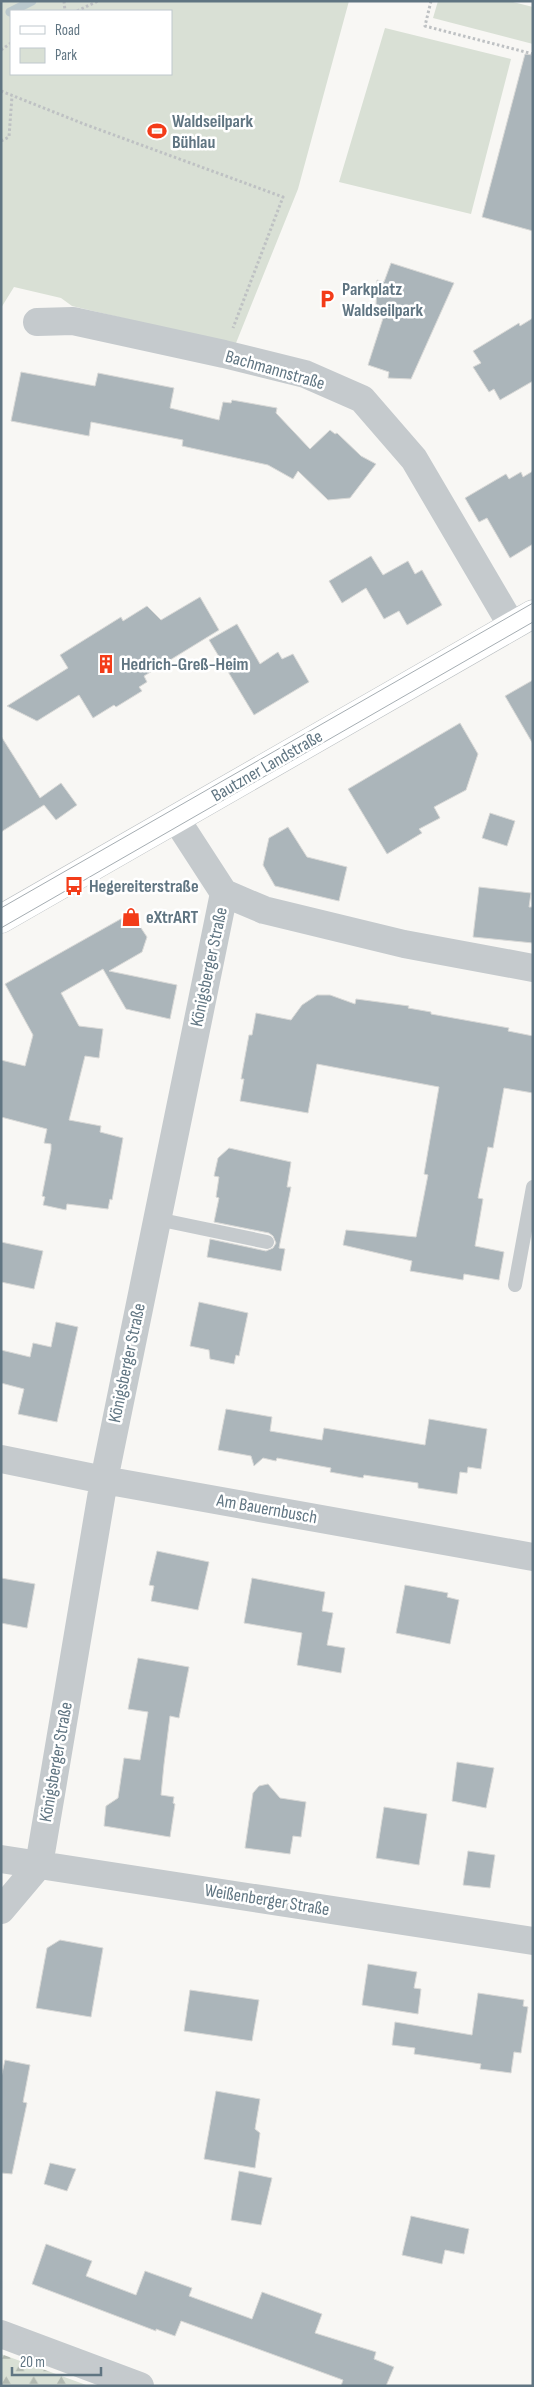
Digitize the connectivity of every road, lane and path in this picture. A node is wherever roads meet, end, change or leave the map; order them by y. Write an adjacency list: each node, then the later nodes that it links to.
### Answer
1 (98, 1): 3 (path)
2 (431, 1): 4 (path)
3 (79, 10)
4 (533, 54)
5 (1, 91): 6 (path)
6 (12, 96): 7 (path); 9 (path)
7 (2, 141)
8 (37, 322): 9 (street, Bachmannstraße)
9 (224, 354): 10 (street, Bachmannstraße)
10 (522, 620): 11 (main road, Bautzner Landstraße)
11 (176, 819): 12 (street, Königsberger Straße); 13 (main road, Bautzner Landstraße)
12 (224, 893): 14 (street); 16 (street, Königsberger Straße)
13 (4, 912)
14 (533, 968)
15 (533, 1187): 18 (lane)
16 (157, 1219): 17 (lane); 20 (street, Königsberger Straße)
17 (267, 1242)
18 (515, 1285)
19 (1, 1459): 20 (street, Am Bauernbusch)
20 (104, 1480): 21 (street, Am Bauernbusch); 23 (street, Königsberger Straße)
21 (533, 1557)
22 (1, 1859): 23 (street, Weißenberger Straße)
23 (39, 1865): 24 (street); 25 (street, Weißenberger Straße)
24 (1, 1910)
25 (533, 1941)
26 (1, 2334): 27 (street)
27 (140, 2386)

